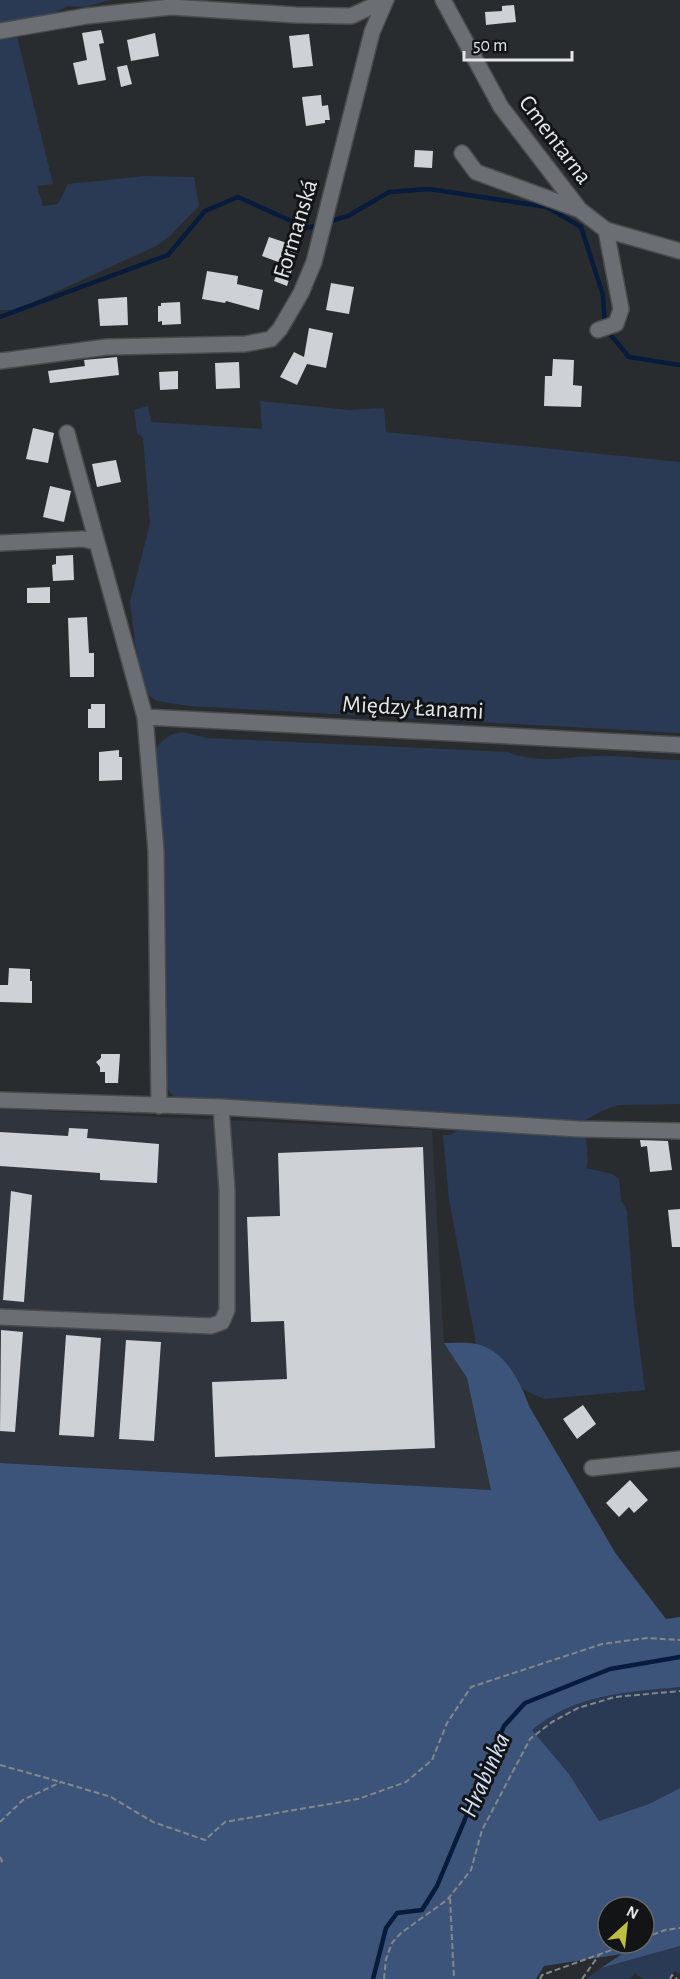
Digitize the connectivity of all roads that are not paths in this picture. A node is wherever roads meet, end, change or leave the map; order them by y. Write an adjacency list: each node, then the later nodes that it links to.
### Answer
1 (443, 0): 7 (street, Cmentarna)
2 (386, 1): 3 (street); 5 (street, Formanská)
3 (351, 16): 4 (street); 5 (street)
4 (0, 31)
5 (372, 32): 11 (street, Formanská)
6 (462, 153): 7 (street)
7 (580, 210): 8 (street, Cmentarna)
8 (606, 230): 9 (street, Cmentarna); 10 (street)
9 (680, 251)
10 (598, 330)
11 (0, 360)
12 (67, 433): 13 (street)
13 (96, 542): 14 (street); 15 (street)
14 (0, 543)
15 (145, 717): 16 (street, Między Łanami); 18 (street)
16 (680, 745)
17 (0, 1100): 18 (street)
18 (159, 1106): 19 (street)
19 (221, 1107): 20 (street); 21 (street)
20 (680, 1131)
21 (0, 1317)
22 (680, 1459): 23 (street)
23 (592, 1468)

